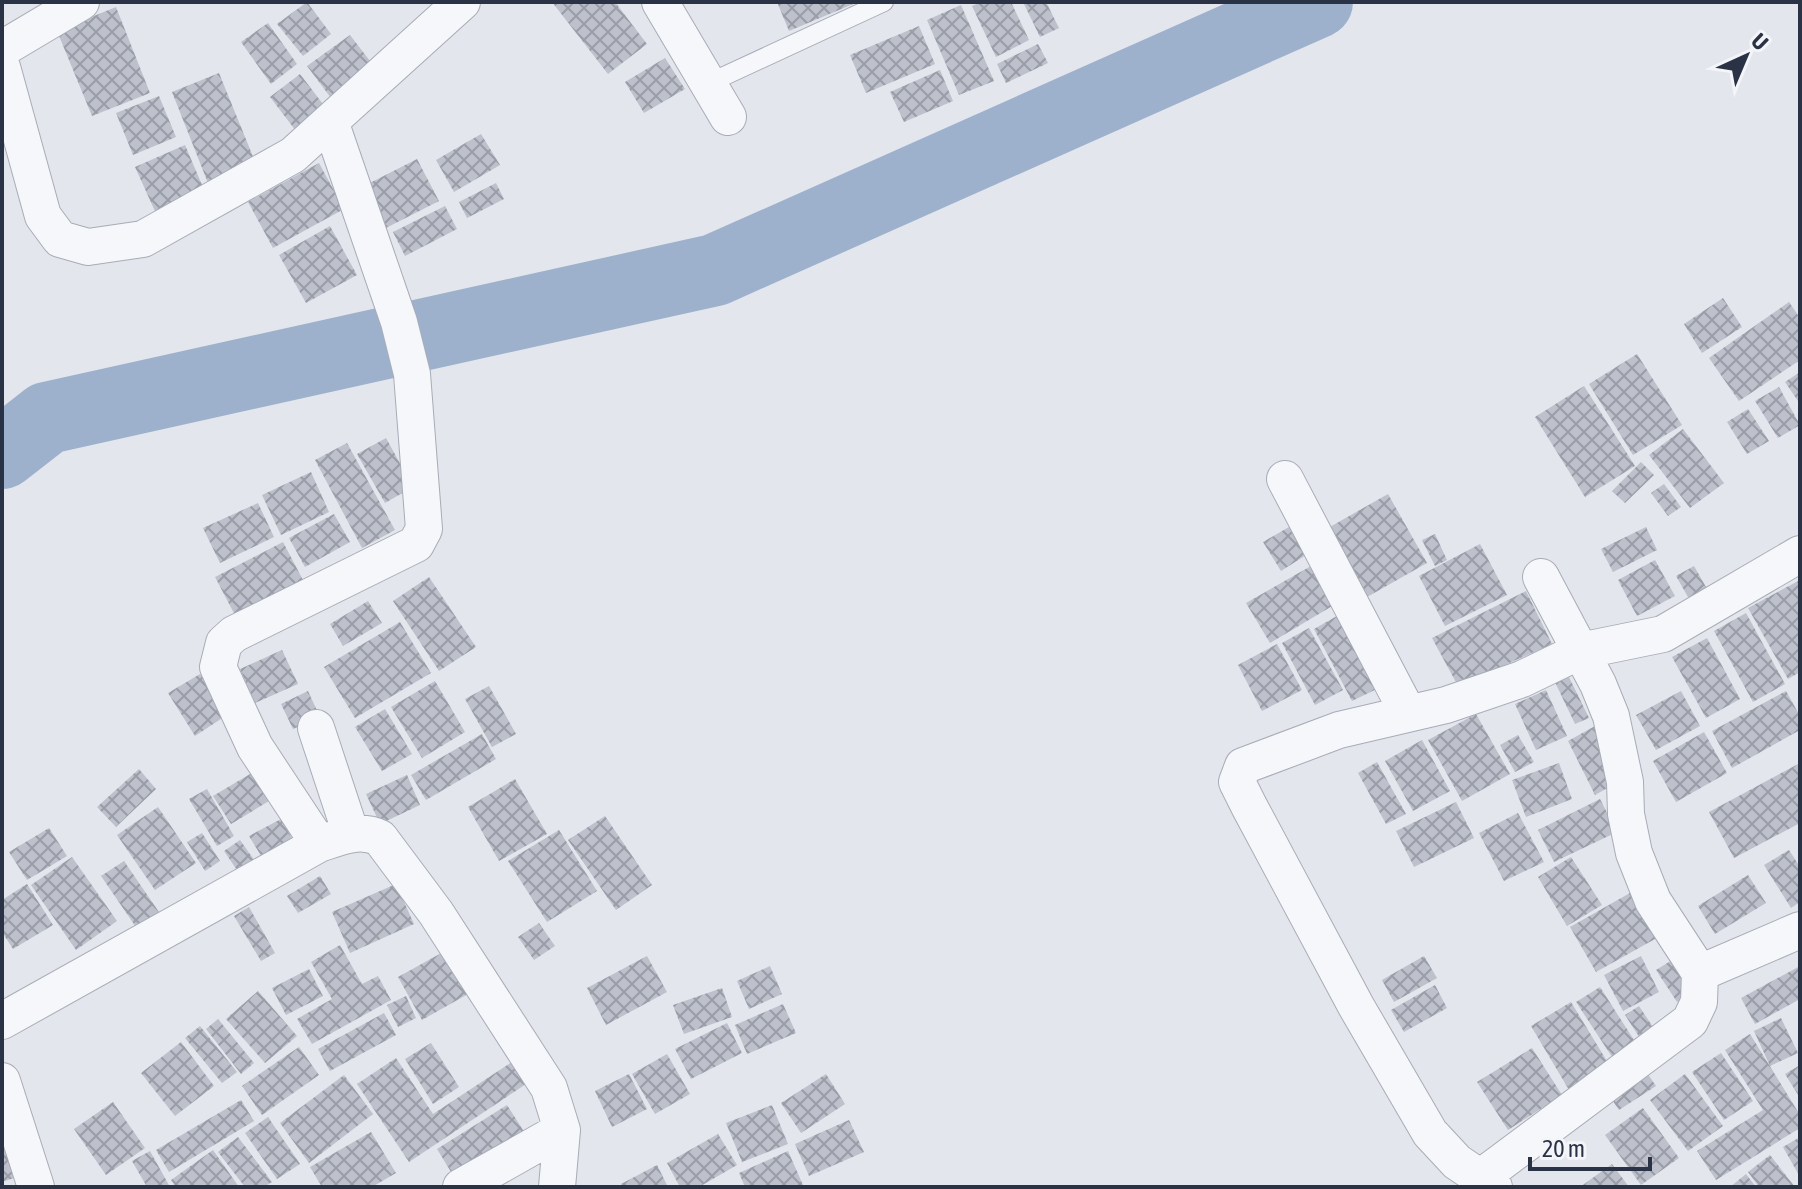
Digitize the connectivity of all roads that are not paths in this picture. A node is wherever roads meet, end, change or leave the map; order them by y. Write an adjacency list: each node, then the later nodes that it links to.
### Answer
1 (81, 2): 5 (street)
2 (462, 2): 9 (street)
3 (660, 2): 7 (street)
4 (884, 2): 7 (lane)
5 (2, 49)
6 (2, 67): 9 (street)
7 (707, 84): 8 (street)
8 (728, 117)
9 (331, 124): 16 (street)
10 (1285, 479): 14 (street)
11 (1800, 554): 13 (street)
12 (1541, 577): 13 (street)
13 (1580, 651): 14 (street); 18 (street)
14 (1408, 713): 22 (street)
15 (316, 728): 16 (street)
16 (335, 839): 19 (street); 21 (street)
17 (1800, 930): 18 (street)
18 (1700, 973): 22 (street)
19 (2, 1021)
20 (2, 1081): 23 (street)
21 (562, 1130): 24 (street); 25 (street)
22 (1487, 1183)
23 (36, 1187)
24 (461, 1187)
25 (557, 1187)

